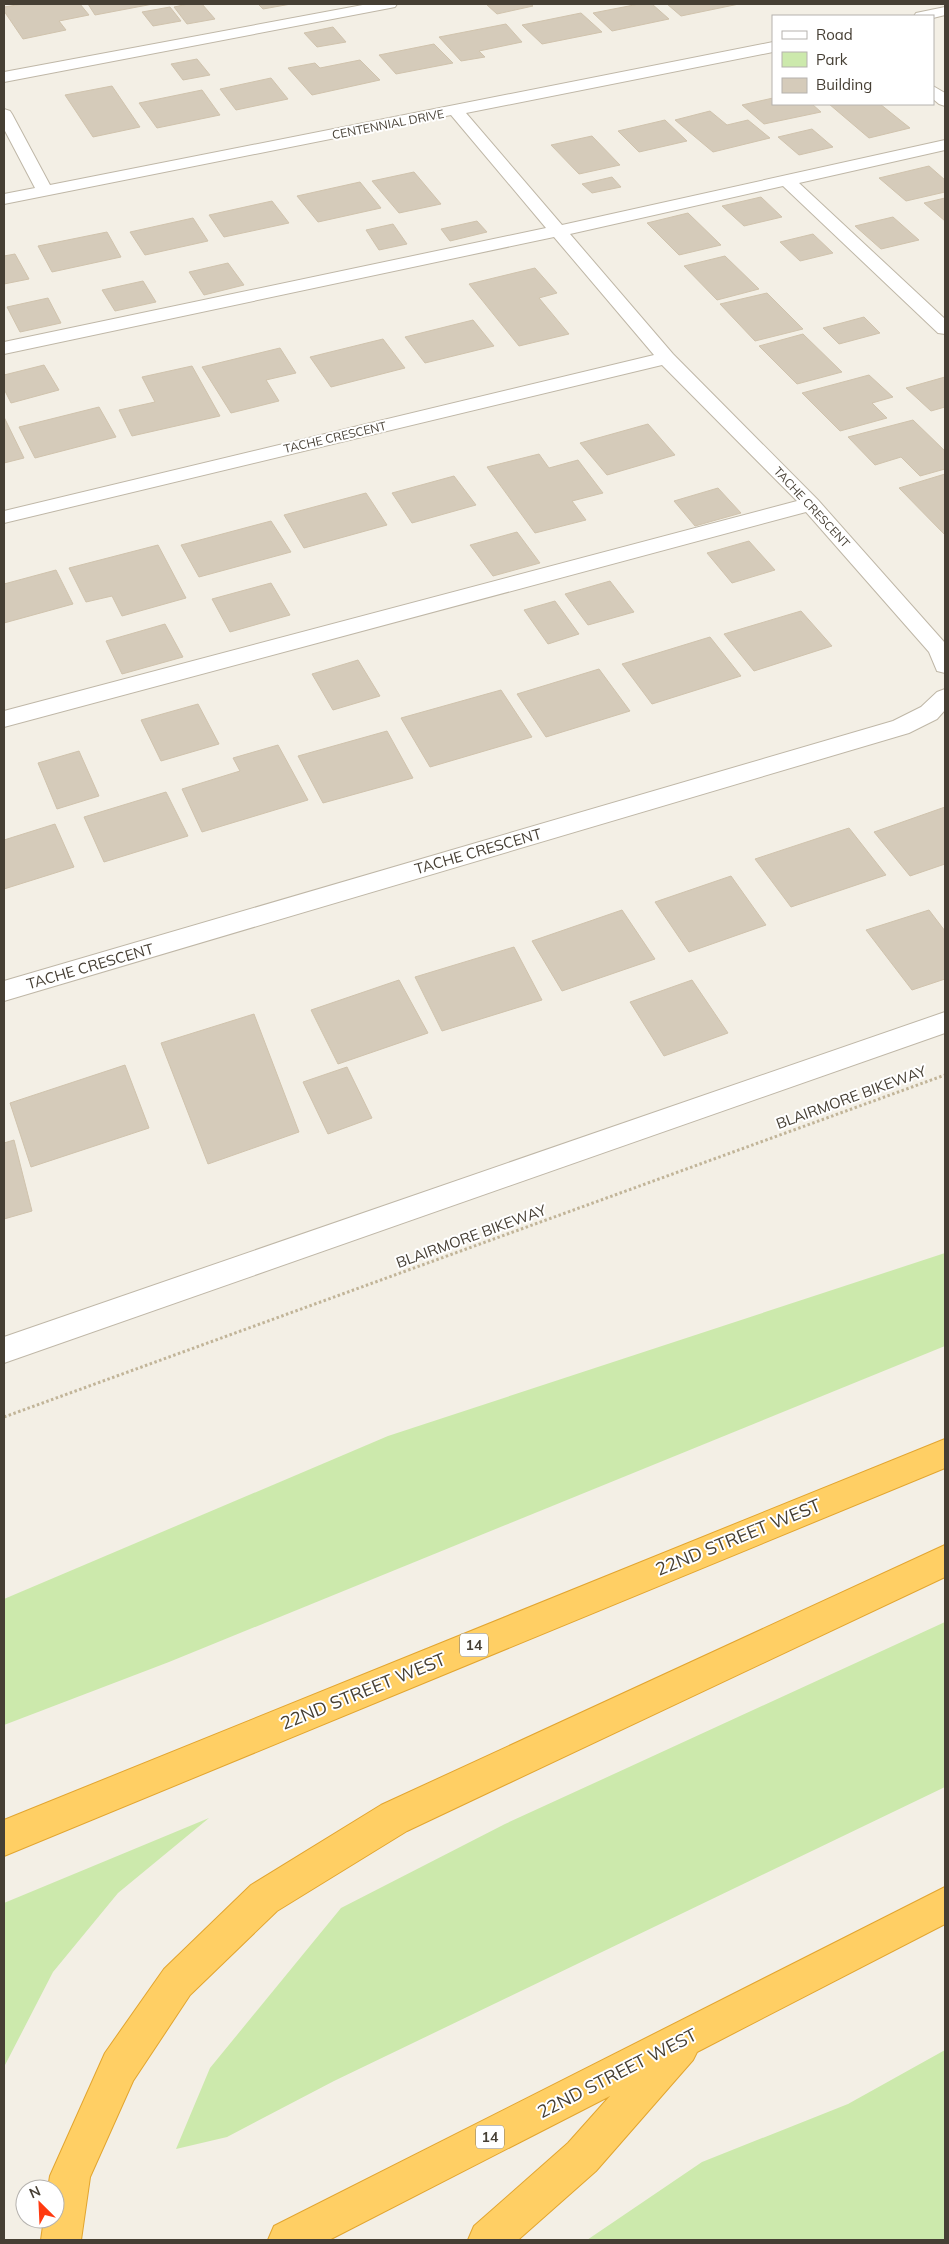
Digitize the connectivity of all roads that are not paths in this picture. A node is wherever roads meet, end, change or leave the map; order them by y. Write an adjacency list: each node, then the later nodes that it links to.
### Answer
1 (390, 4): 5 (street)
2 (945, 10): 3 (street)
3 (925, 15)
4 (772, 47): 8 (street, CENTENNIAL DRIVE)
5 (4, 77)
6 (934, 92): 7 (street)
7 (945, 101)
8 (455, 110): 12 (street, CENTENNIAL DRIVE); 14 (street, TACHE CRESCENT)
9 (4, 114): 12 (street)
10 (945, 145): 11 (street)
11 (786, 180): 14 (street); 15 (street)
12 (45, 191): 13 (street, CENTENNIAL DRIVE)
13 (4, 199)
14 (559, 231): 16 (street); 17 (street, TACHE CRESCENT)
15 (945, 329)
16 (4, 348)
17 (666, 358): 18 (street, TACHE CRESCENT); 19 (street, TACHE CRESCENT)
18 (811, 504): 20 (street, TACHE CRESCENT); 22 (street)
19 (4, 517)
20 (945, 666)
21 (945, 697): 23 (street, TACHE CRESCENT)
22 (4, 719)
23 (4, 991)
24 (945, 1022): 25 (street)
25 (4, 1350)
26 (945, 1453): 28 (highway, 22ND STREET WEST / 14)
27 (945, 1561): 31 (highway)
28 (4, 1838)
29 (945, 1905): 30 (highway, 22ND STREET WEST / 14)
30 (692, 2034): 32 (highway, 22ND STREET WEST / 14); 33 (highway)
31 (61, 2240)
32 (288, 2240)
33 (488, 2240)

